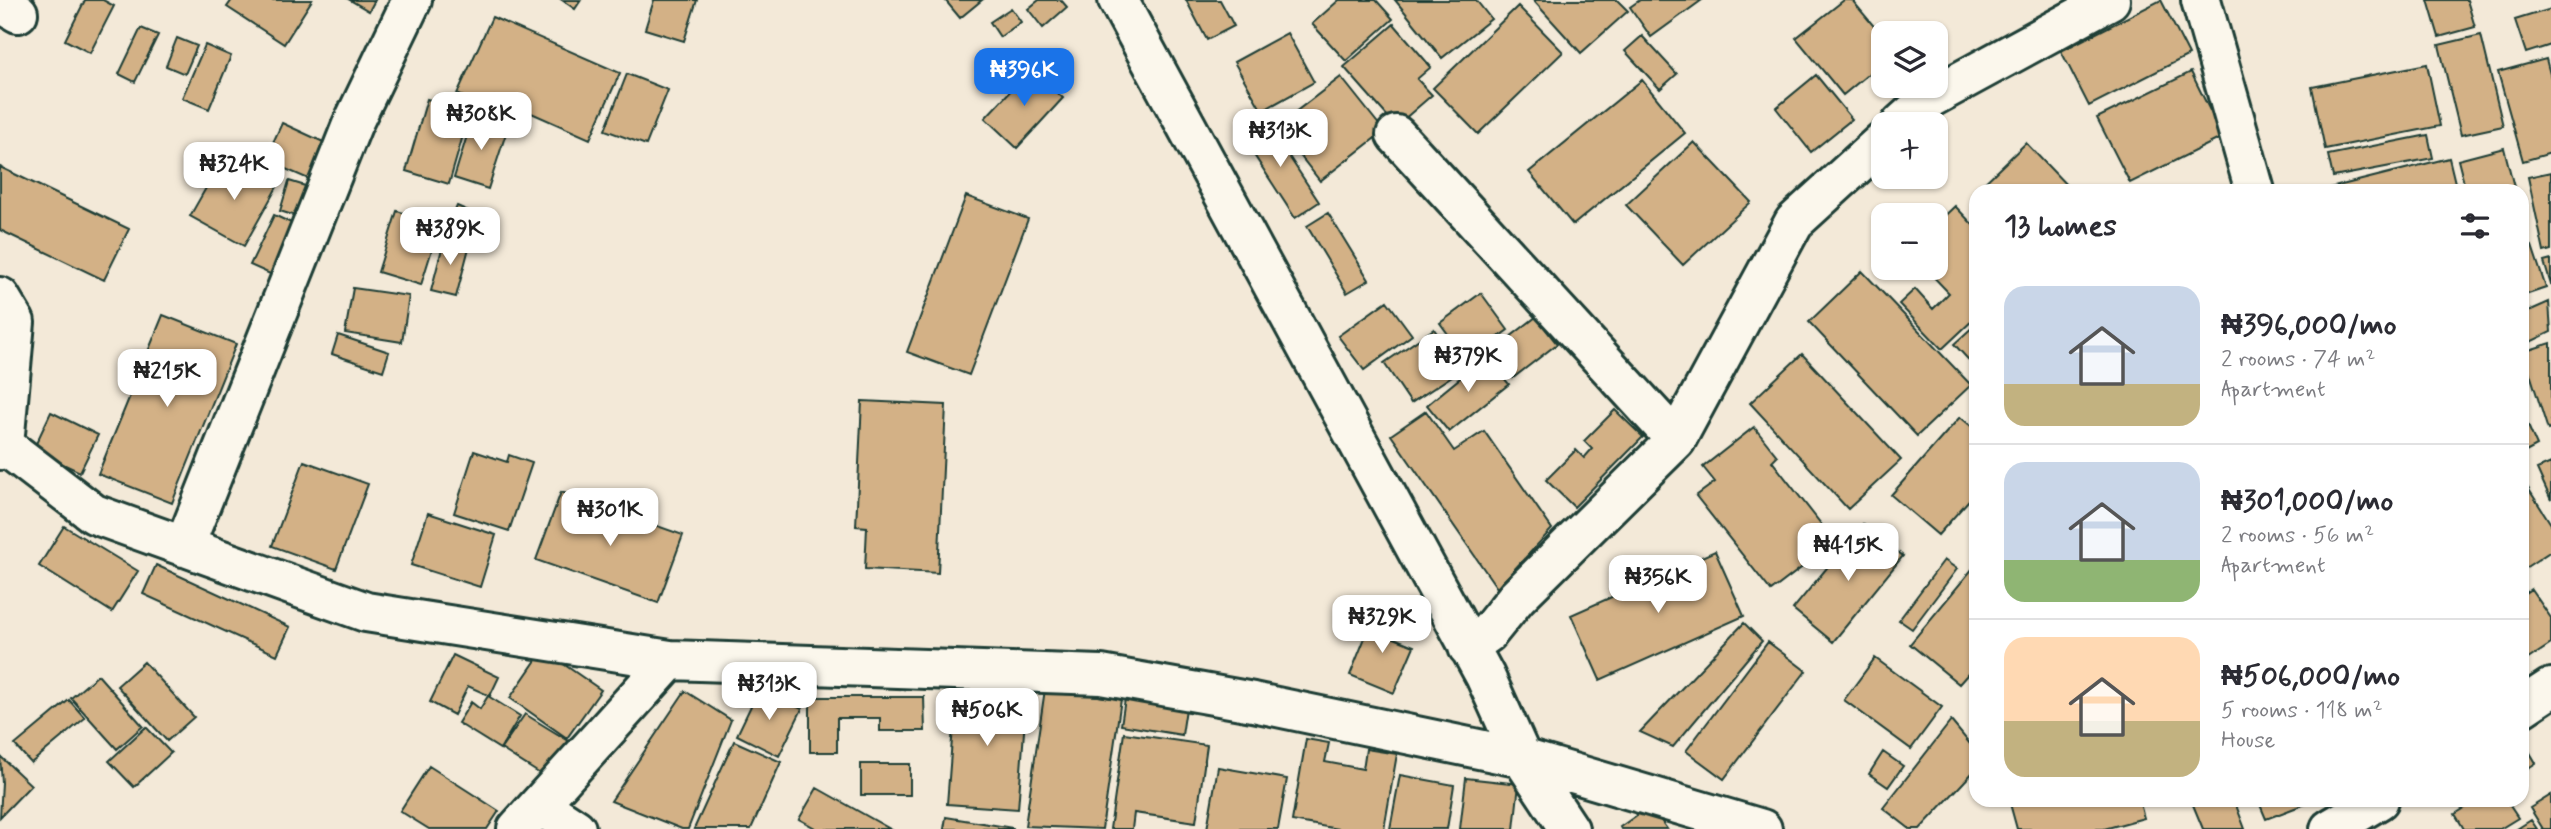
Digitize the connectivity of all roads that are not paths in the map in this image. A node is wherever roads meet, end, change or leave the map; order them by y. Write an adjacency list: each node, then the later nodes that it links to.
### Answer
1 (412, 0): 12 (street)
2 (1118, 0): 13 (street)
3 (2110, 0): 5 (street)
4 (2202, 0): 8 (street)
5 (1914, 112)
6 (1396, 135): 10 (street)
7 (1871, 152): 10 (street)
8 (2253, 184)
9 (0, 297): 11 (street)
10 (1676, 440): 13 (street)
11 (1, 446): 12 (street)
12 (184, 547): 14 (street)
13 (1468, 647): 17 (street)
14 (670, 660): 17 (street); 19 (street)
15 (2551, 688): 16 (street)
16 (2529, 702)
17 (1522, 758): 21 (street); 22 (street)
18 (2367, 807): 23 (street)
19 (529, 817): 20 (street)
20 (576, 829)
21 (1569, 829)
22 (1762, 829)
23 (2330, 829)

